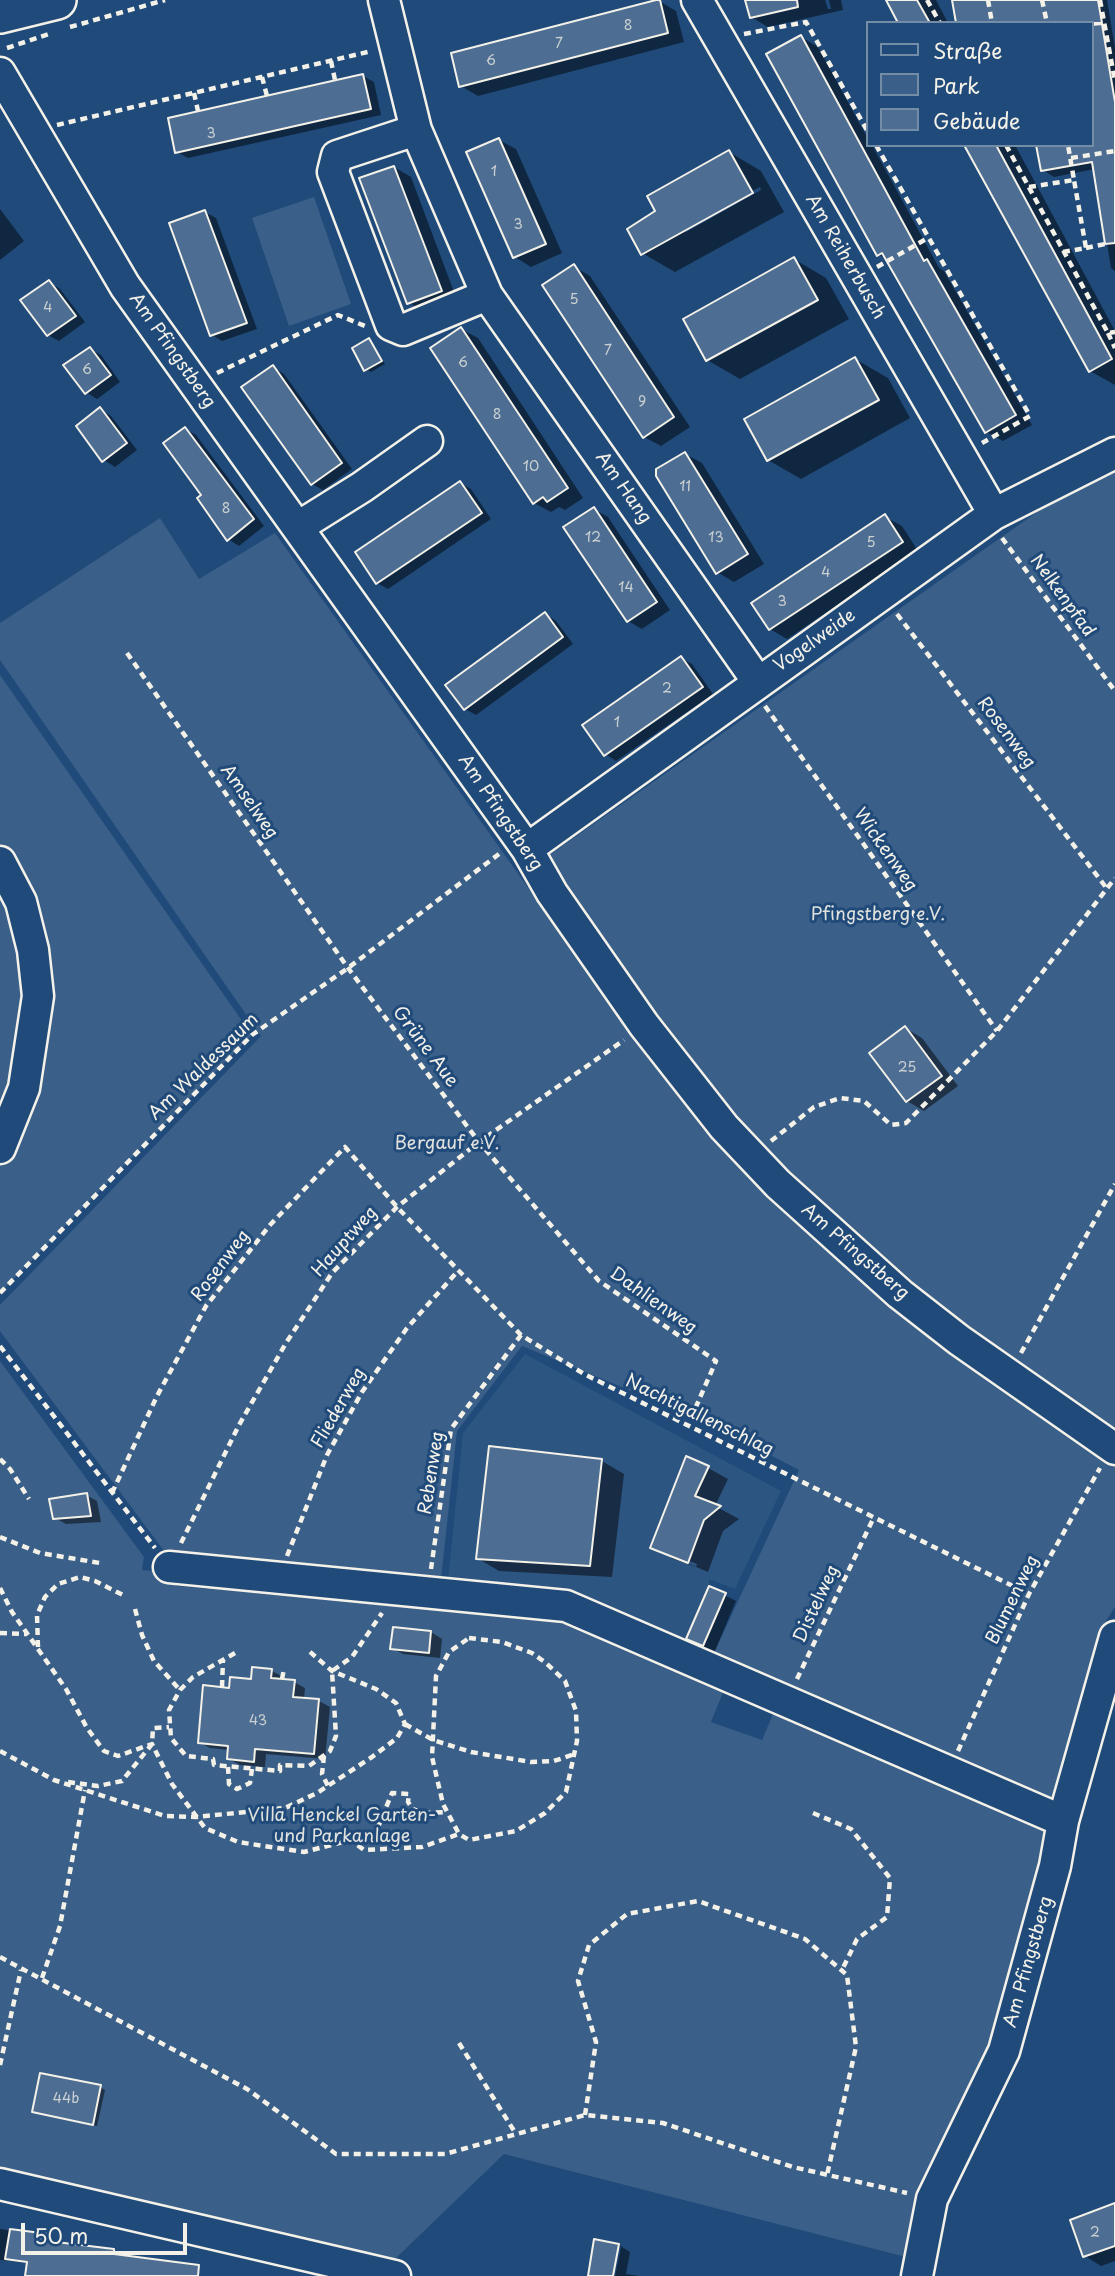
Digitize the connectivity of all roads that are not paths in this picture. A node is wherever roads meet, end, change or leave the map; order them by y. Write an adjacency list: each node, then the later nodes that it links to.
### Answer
1 (384, 0): 6 (street, Am Hang)
2 (697, 0): 10 (street, Am Reiherbusch)
3 (0, 14): 4 (main road)
4 (58, 21)
5 (0, 74): 11 (street, Am Pfingstberg)
6 (416, 130): 7 (street, Am Hang); 7 (street)
7 (487, 295): 12 (street, Am Hang)
8 (427, 441): 11 (street)
9 (1115, 453): 10 (street, Vogelweide)
10 (994, 514): 12 (street, Vogelweide)
11 (298, 527): 13 (street, Am Pfingstberg)
12 (758, 682): 13 (street, Vogelweide)
13 (523, 844): 16 (street, Am Pfingstberg)
14 (0, 862): 15 (street)
15 (0, 1148)
16 (1113, 1448)
17 (169, 1567): 19 (street)
18 (1115, 1637): 19 (street, Am Pfingstberg)
19 (1063, 1821): 22 (street, Am Pfingstberg)
20 (0, 2184): 21 (street)
21 (386, 2275)
22 (918, 2276)

